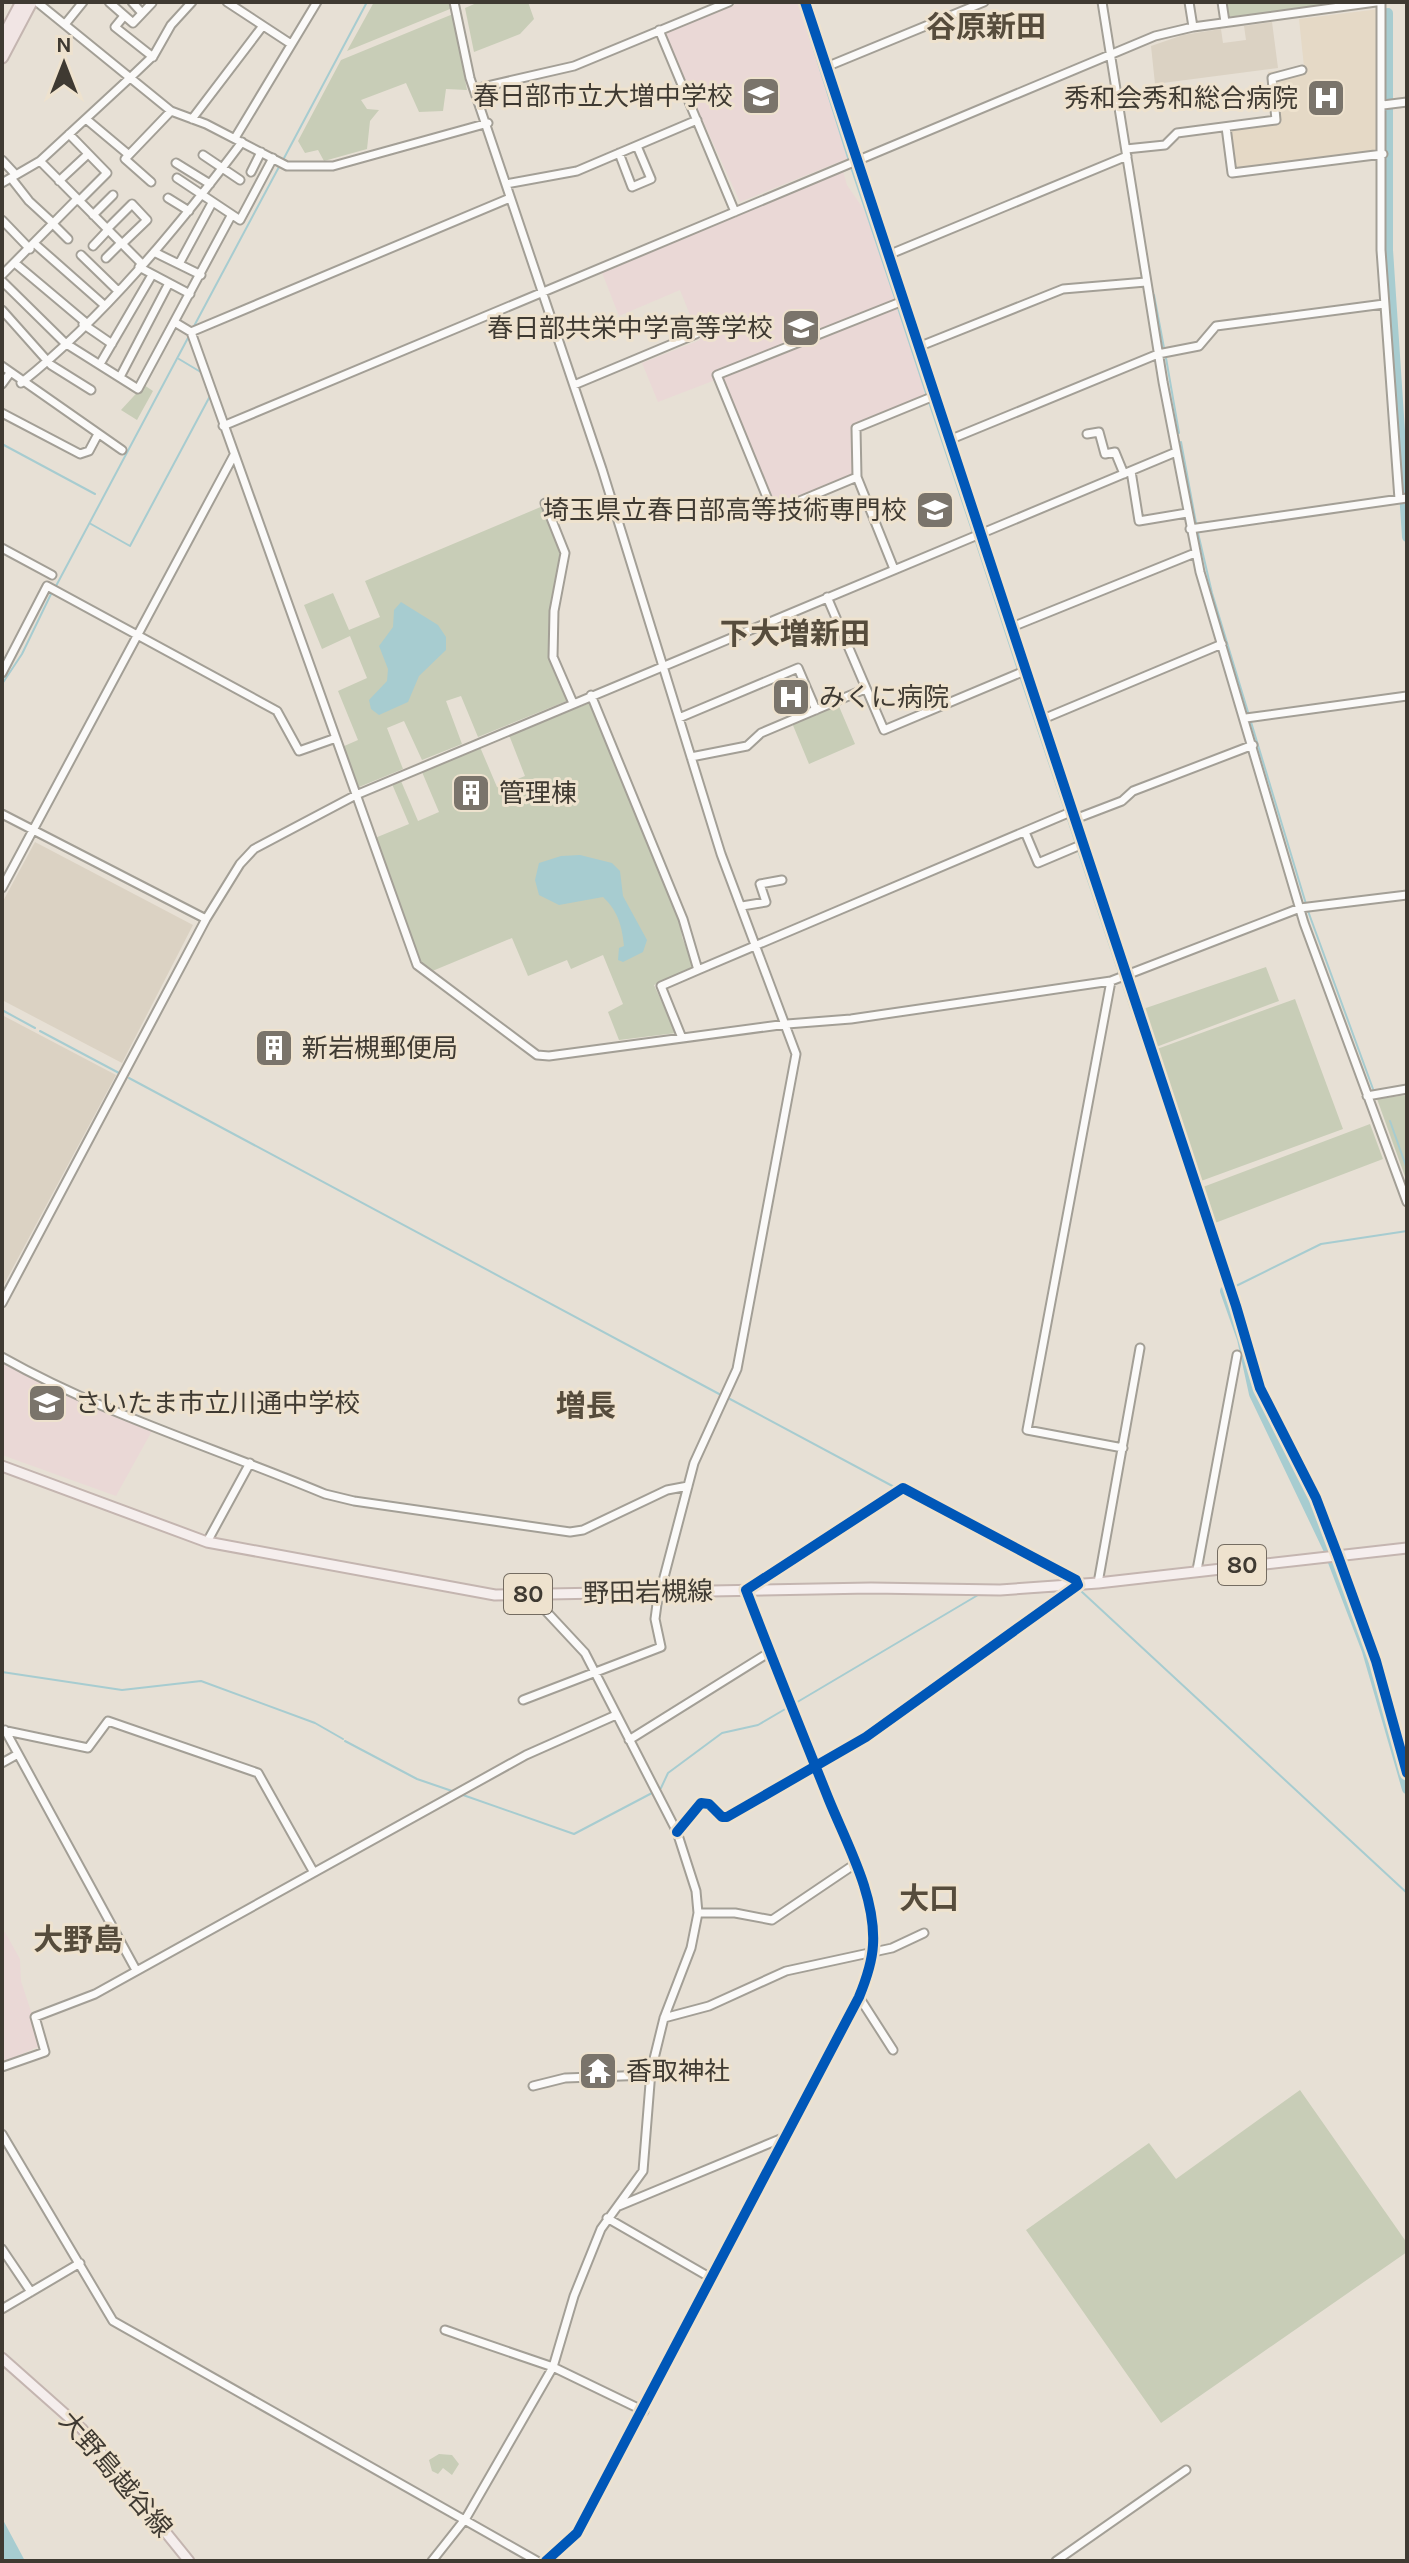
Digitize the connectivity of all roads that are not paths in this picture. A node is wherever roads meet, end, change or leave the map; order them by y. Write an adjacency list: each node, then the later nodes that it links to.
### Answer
1 (22, 2): 26 (highway)
2 (31, 2): 29 (highway)
3 (37, 2): 22 (street)
4 (83, 2): 22 (street)
5 (109, 2): 20 (street)
6 (132, 2): 19 (street)
7 (192, 2): 30 (street)
8 (227, 2): 23 (street)
9 (317, 2): 27 (street)
10 (454, 2): 34 (street)
11 (729, 2): 25 (street)
12 (805, 2): 31 (street)
13 (984, 2): 31 (street)
14 (1102, 2): 28 (street)
15 (1189, 2): 24 (street)
16 (1222, 2): 21 (street)
17 (1378, 2): 21 (street); 36 (street)
18 (152, 3): 19 (street)
19 (142, 13): 20 (street)
20 (124, 16): 30 (street)
21 (1225, 22): 24 (street)
22 (66, 23): 33 (street)
23 (262, 27): 27 (street); 39 (street)
24 (1193, 27): 28 (street)
25 (659, 30): 34 (street); 40 (street)
26 (2, 40)
27 (291, 44): 44 (street)
28 (1110, 56): 48 (street); 56 (street)
29 (2, 57)
30 (153, 57): 33 (street)
31 (826, 67): 56 (street)
32 (1302, 70): 42 (street)
33 (132, 76): 37 (street); 38 (street)
34 (474, 89): 41 (street)
35 (1407, 102): 36 (street)
36 (1383, 105): 50 (street)
37 (171, 111): 39 (street); 51 (street)
38 (86, 119): 43 (street); 51 (street)
39 (192, 119): 44 (street)
40 (697, 120): 45 (street); 75 (street)
41 (488, 123): 53 (street); 67 (street)
42 (1226, 127): 48 (street); 50 (street)
43 (69, 134): 49 (street); 55 (street)
44 (238, 140): 46 (street); 58 (street)
45 (637, 146): 47 (street); 47 (street)
46 (261, 152): 53 (street); 59 (street)
47 (619, 153): 67 (street)
48 (1126, 153): 87 (street); 95 (street)
49 (88, 154): 63 (street); 72 (street)
50 (1383, 154): 102 (street)
51 (129, 155): 64 (street)
52 (203, 155): 58 (street)
53 (273, 158): 77 (street)
54 (2, 160): 60 (street)
55 (40, 161): 60 (street); 63 (street)
56 (856, 162): 75 (street); 87 (street)
57 (176, 163): 66 (street)
58 (222, 169): 62 (street); 66 (street)
59 (251, 172)
60 (14, 176): 65 (street); 79 (street)
61 (177, 178): 69 (street)
62 (240, 180)
63 (59, 181): 72 (street)
64 (151, 182)
65 (2, 183)
66 (210, 184): 69 (street)
67 (506, 184): 71 (street)
68 (113, 195): 76 (street)
69 (201, 196): 73 (street); 74 (street)
70 (168, 198): 74 (street)
71 (510, 198): 98 (street); 106 (street)
72 (78, 200): 76 (street); 79 (street)
73 (212, 203): 77 (street); 90 (street)
74 (189, 211): 85 (street)
75 (735, 212): 98 (street)
76 (93, 215): 80 (street)
77 (231, 216): 93 (street)
78 (2, 220): 84 (street)
79 (53, 224): 81 (street); 84 (street)
80 (108, 229): 82 (street); 82 (street); 83 (street)
81 (68, 239)
82 (122, 243): 88 (street); 91 (street)
83 (93, 246)
84 (32, 247): 89 (street); 101 (street)
85 (154, 252): 90 (street); 91 (street)
86 (81, 255): 97 (street)
87 (888, 255): 100 (street)
88 (106, 258)
89 (16, 264): 94 (street); 104 (street)
90 (179, 264): 93 (street)
91 (141, 266): 92 (street); 97 (street)
92 (152, 275): 96 (street); 109 (street)
93 (201, 275): 99 (street)
94 (2, 278): 108 (street)
95 (1146, 282): 110 (street); 111 (street)
96 (169, 283): 99 (street); 116 (street)
97 (117, 290): 101 (street)
98 (541, 292): 119 (street); 123 (street)
99 (190, 294): 105 (street)
100 (903, 301): 110 (street); 131 (street)
101 (103, 304): 104 (street)
102 (1384, 304): 111 (street); 132 (street)
103 (2, 310): 112 (street)
104 (84, 323): 108 (street); 109 (street)
105 (176, 323): 106 (street); 116 (street)
106 (191, 332): 123 (street)
107 (696, 334): 119 (street)
108 (65, 343): 112 (street); 113 (street)
109 (112, 344): 113 (street)
110 (918, 347): 121 (street)
111 (1158, 354): 126 (street); 128 (street)
112 (50, 360): 117 (street); 120 (street)
113 (100, 364): 116 (street)
114 (2, 366): 115 (street)
115 (10, 373): 117 (street); 118 (street)
116 (120, 377)
117 (21, 383): 124 (street)
118 (2, 384)
119 (574, 385): 145 (street)
120 (91, 390)
121 (934, 396): 126 (street); 131 (street)
122 (2, 413): 124 (street)
123 (223, 426): 129 (street)
124 (98, 434): 127 (street)
125 (1087, 434): 130 (street)
126 (949, 440): 136 (street)
127 (122, 450)
128 (1176, 452): 130 (street); 134 (street)
129 (234, 455): 143 (street); 156 (street)
130 (1128, 472): 134 (street); 136 (street)
131 (857, 477): 139 (street)
132 (1403, 498): 135 (street)
133 (545, 503): 151 (street)
134 (1187, 513): 135 (street)
135 (1190, 529): 138 (street)
136 (982, 533): 139 (street); 142 (street)
137 (2, 548): 140 (street)
138 (1195, 553): 142 (street); 144 (street)
139 (894, 569): 141 (street)
140 (52, 575)
141 (827, 597): 145 (street); 148 (street)
142 (1012, 627): 146 (street)
143 (137, 636): 147 (street); 156 (street); 162 (street)
144 (1222, 644): 153 (street); 155 (street)
145 (663, 665): 149 (street); 154 (street)
146 (1022, 672): 148 (street); 155 (street)
147 (2, 673)
148 (865, 689): 152 (street)
149 (591, 695): 151 (street); 172 (street)
150 (1407, 696): 153 (street)
151 (573, 703): 159 (street)
152 (816, 710): 154 (street); 158 (street)
153 (1250, 717): 157 (street)
154 (679, 718): 158 (street)
155 (1043, 719): 161 (street)
156 (336, 738): 159 (street)
157 (1253, 745): 161 (street); 169 (street)
158 (691, 757): 168 (street)
159 (356, 795): 170 (street); 175 (street)
160 (2, 814): 162 (street)
161 (1074, 815): 163 (street); 164 (street)
162 (33, 830): 166 (street); 170 (street)
163 (1025, 832): 164 (street); 171 (street)
164 (1083, 844): 173 (street)
165 (782, 880): 168 (street)
166 (2, 888)
167 (1407, 895): 169 (street)
168 (742, 906): 171 (street)
169 (1304, 908): 173 (street); 177 (street)
170 (206, 919): 179 (street)
171 (757, 946): 172 (street); 174 (street)
172 (698, 970): 175 (street)
173 (1120, 979): 174 (street); 183 (street); 189 (street)
174 (787, 1024): 175 (street); 186 (street)
175 (682, 1038)
176 (1407, 1089): 177 (street)
177 (1367, 1096): 178 (street)
178 (1407, 1202)
179 (2, 1303)
180 (1140, 1348): 183 (street)
181 (1237, 1355): 190 (street)
182 (2, 1357): 184 (street)
183 (1123, 1448): 191 (street)
184 (250, 1463): 186 (street); 187 (street)
185 (2, 1466): 187 (main road, 野田岩槻線 / 80)
186 (688, 1486): 194 (street)
187 (207, 1542): 195 (main road, 野田岩槻線 / 80)
188 (1407, 1548): 189 (main road, 野田岩槻線 / 80)
189 (1338, 1556): 190 (main road, 野田岩槻線 / 80); 205 (street)
190 (1197, 1570): 191 (main road, 野田岩槻線 / 80)
191 (1098, 1583): 192 (main road, 野田岩槻線 / 80)
192 (1075, 1585): 193 (main road, 野田岩槻線 / 80); 193 (street); 204 (street)
193 (746, 1590): 194 (main road, 野田岩槻線 / 80); 196 (street)
194 (661, 1591): 195 (main road, 野田岩槻線 / 80); 197 (street)
195 (530, 1594): 197 (street)
196 (770, 1652): 201 (street); 204 (street)
197 (594, 1671): 198 (street); 199 (street)
198 (523, 1700)
199 (616, 1715): 201 (street); 208 (street)
200 (3, 1730): 202 (street); 208 (street)
201 (629, 1740): 206 (street)
202 (18, 1754): 203 (street); 212 (street)
203 (2, 1763)
204 (816, 1767): 206 (street); 207 (street)
205 (1407, 1773)
206 (677, 1832): 209 (street)
207 (855, 1864): 209 (street); 211 (street)
208 (313, 1871): 212 (street)
209 (698, 1913): 214 (street)
210 (924, 1933): 211 (street)
211 (872, 1952): 213 (street); 214 (street)
212 (136, 1970): 216 (street)
213 (859, 1997): 215 (street); 220 (street)
214 (664, 2018): 217 (street)
215 (893, 2050)
216 (2, 2067)
217 (650, 2075): 218 (street); 222 (street)
218 (533, 2086)
219 (2, 2134): 221 (street)
220 (786, 2136): 222 (street); 226 (street)
221 (6, 2149): 225 (street)
222 (617, 2207): 223 (street)
223 (607, 2218): 226 (street); 231 (street)
224 (2, 2249): 227 (street)
225 (80, 2263): 227 (street); 234 (street)
226 (711, 2278): 232 (street)
227 (31, 2292): 228 (street)
228 (2, 2309)
229 (445, 2330): 231 (street)
230 (2, 2358): 235 (main road, 大野島越谷線)
231 (553, 2367): 232 (street); 234 (street)
232 (644, 2411): 238 (street)
233 (1186, 2470): 239 (street)
234 (466, 2518): 236 (street); 237 (street)
235 (189, 2561)
236 (432, 2561)
237 (537, 2561)
238 (546, 2561)
239 (1056, 2561)

